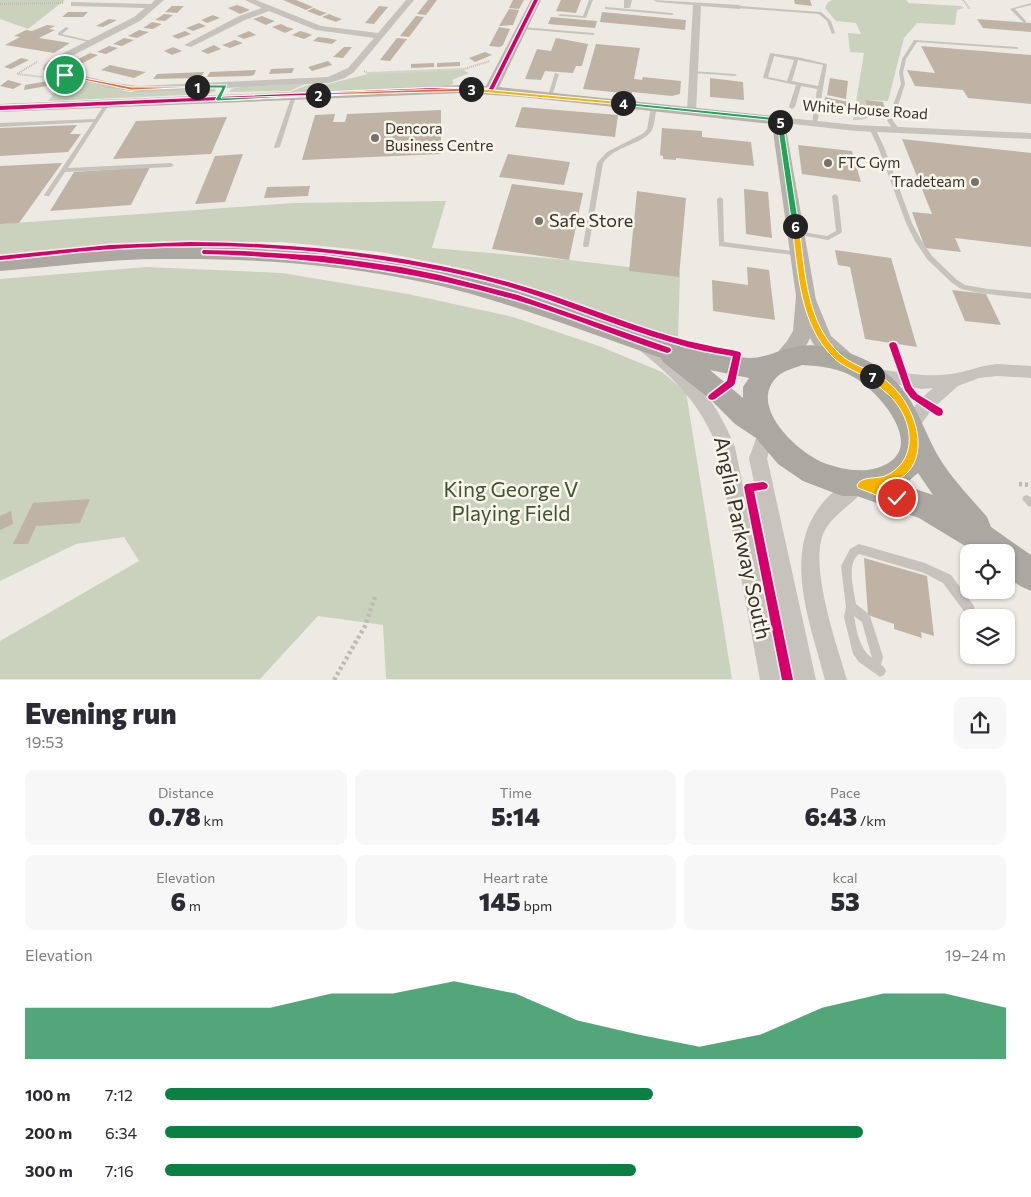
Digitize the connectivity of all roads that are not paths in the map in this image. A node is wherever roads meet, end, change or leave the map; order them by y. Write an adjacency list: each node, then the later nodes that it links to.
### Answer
1 (250, 0): 13 (street)
2 (410, 0): 24 (street)
3 (536, 0): 21 (street)
4 (591, 0): 17 (lane)
5 (657, 0): 8 (street)
6 (1026, 0): 9 (lane)
7 (157, 3): 10 (street); 25 (street)
8 (697, 3): 12 (street); 29 (street)
9 (1031, 3): 19 (lane)
10 (74, 4)
11 (627, 5): 14 (lane); 16 (lane)
12 (739, 7): 15 (lane)
13 (270, 8): 24 (street); 26 (street)
14 (606, 8)
15 (789, 11): 18 (lane); 23 (lane)
16 (672, 14)
17 (560, 15)
18 (791, 20)
19 (1025, 22)
20 (67, 28): 25 (lane)
21 (522, 28): 22 (lane); 36 (street)
22 (593, 34)
23 (833, 34)
24 (380, 36): 34 (street)
25 (93, 42): 34 (street)
26 (188, 45)
27 (1017, 48): 50 (lane)
28 (797, 58): 32 (lane); 32 (lane); 35 (lane)
29 (694, 72): 31 (lane); 44 (street)
30 (557, 74): 38 (lane)
31 (735, 75)
32 (789, 82): 33 (lane)
33 (800, 84): 35 (lane); 42 (lane)
34 (225, 86): 39 (street)
35 (820, 88): 47 (lane)
36 (491, 90): 37 (street, White House Road); 38 (street, White House Road)
37 (294, 96): 39 (street, White House Road); 52 (lane)
38 (550, 96): 41 (street, White House Road)
39 (218, 100): 40 (street, White House Road)
40 (108, 103): 43 (street, White House Road); 45 (lane)
41 (654, 106): 44 (street, White House Road); 59 (lane)
42 (792, 107)
43 (0, 108)
44 (692, 110): 46 (street, White House Road)
45 (97, 120): 48 (lane); 54 (lane)
46 (779, 120): 47 (street, White House Road); 58 (street)
47 (815, 123): 49 (street, White House Road)
48 (0, 125)
49 (872, 128): 50 (street, White House Road); 63 (lane)
50 (897, 130): 51 (street, White House Road)
51 (1031, 136)
52 (277, 147)
53 (171, 165): 54 (lane)
54 (64, 170): 55 (lane)
55 (47, 195)
56 (835, 196): 58 (lane)
57 (720, 199): 60 (lane)
58 (796, 233): 60 (street)
59 (586, 245)
60 (800, 254): 62 (street)
61 (0, 264): 64 (main road)
62 (806, 296): 66 (street); 67 (street)
63 (1031, 296)
64 (636, 340): 65 (main road); 79 (street, Anglia Parkway South)
65 (667, 350): 66 (main road); 71 (main road)
66 (781, 360): 67 (main road); 71 (main road)
67 (857, 368): 69 (street); 70 (main road)
68 (1031, 372): 69 (street)
69 (952, 381): 70 (street)
70 (913, 428): 72 (main road); 74 (main road)
71 (765, 431): 72 (main road); 80 (street, Anglia Parkway South)
72 (859, 485): 73 (main road); 81 (street)
73 (989, 544)
74 (994, 544)
75 (1015, 562): 76 (main road)
76 (1031, 575)
77 (851, 607): 77 (lane); 78 (lane)
78 (969, 609)
79 (771, 680)
80 (805, 680)
81 (836, 680)

